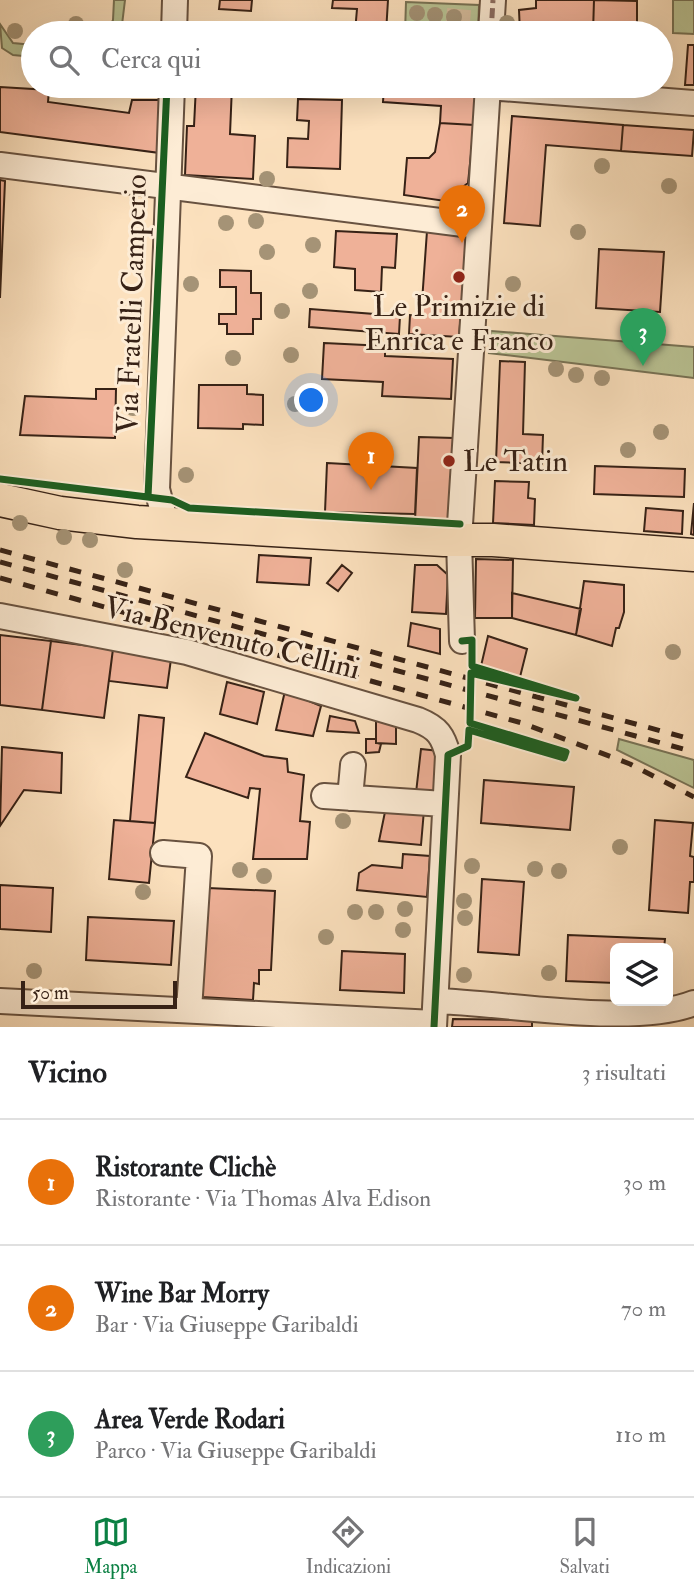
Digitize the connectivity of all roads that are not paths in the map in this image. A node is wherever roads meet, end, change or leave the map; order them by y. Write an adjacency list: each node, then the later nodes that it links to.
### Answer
1 (175, 0): 3 (street)
2 (493, 0): 4 (street)
3 (174, 21)
4 (492, 21)
5 (172, 98): 10 (street, Via Fratelli Camperio)
6 (487, 98): 11 (street)
7 (633, 98): 8 (street)
8 (694, 103)
9 (0, 164): 10 (street)
10 (168, 185): 11 (street); 13 (street, Via Fratelli Camperio)
11 (479, 226): 14 (street)
12 (0, 500): 13 (main road)
13 (166, 524): 14 (main road)
14 (459, 540): 15 (main road); 17 (street)
15 (694, 555)
16 (0, 616): 21 (street, Via Benvenuto Cellini)
17 (462, 641)
18 (353, 765): 20 (street)
19 (324, 796): 20 (street)
20 (350, 798): 21 (street)
21 (444, 804): 26 (street)
22 (163, 853): 25 (street)
23 (0, 1000): 25 (street)
24 (694, 1003): 26 (street)
25 (189, 1010): 26 (street)
26 (435, 1017)

